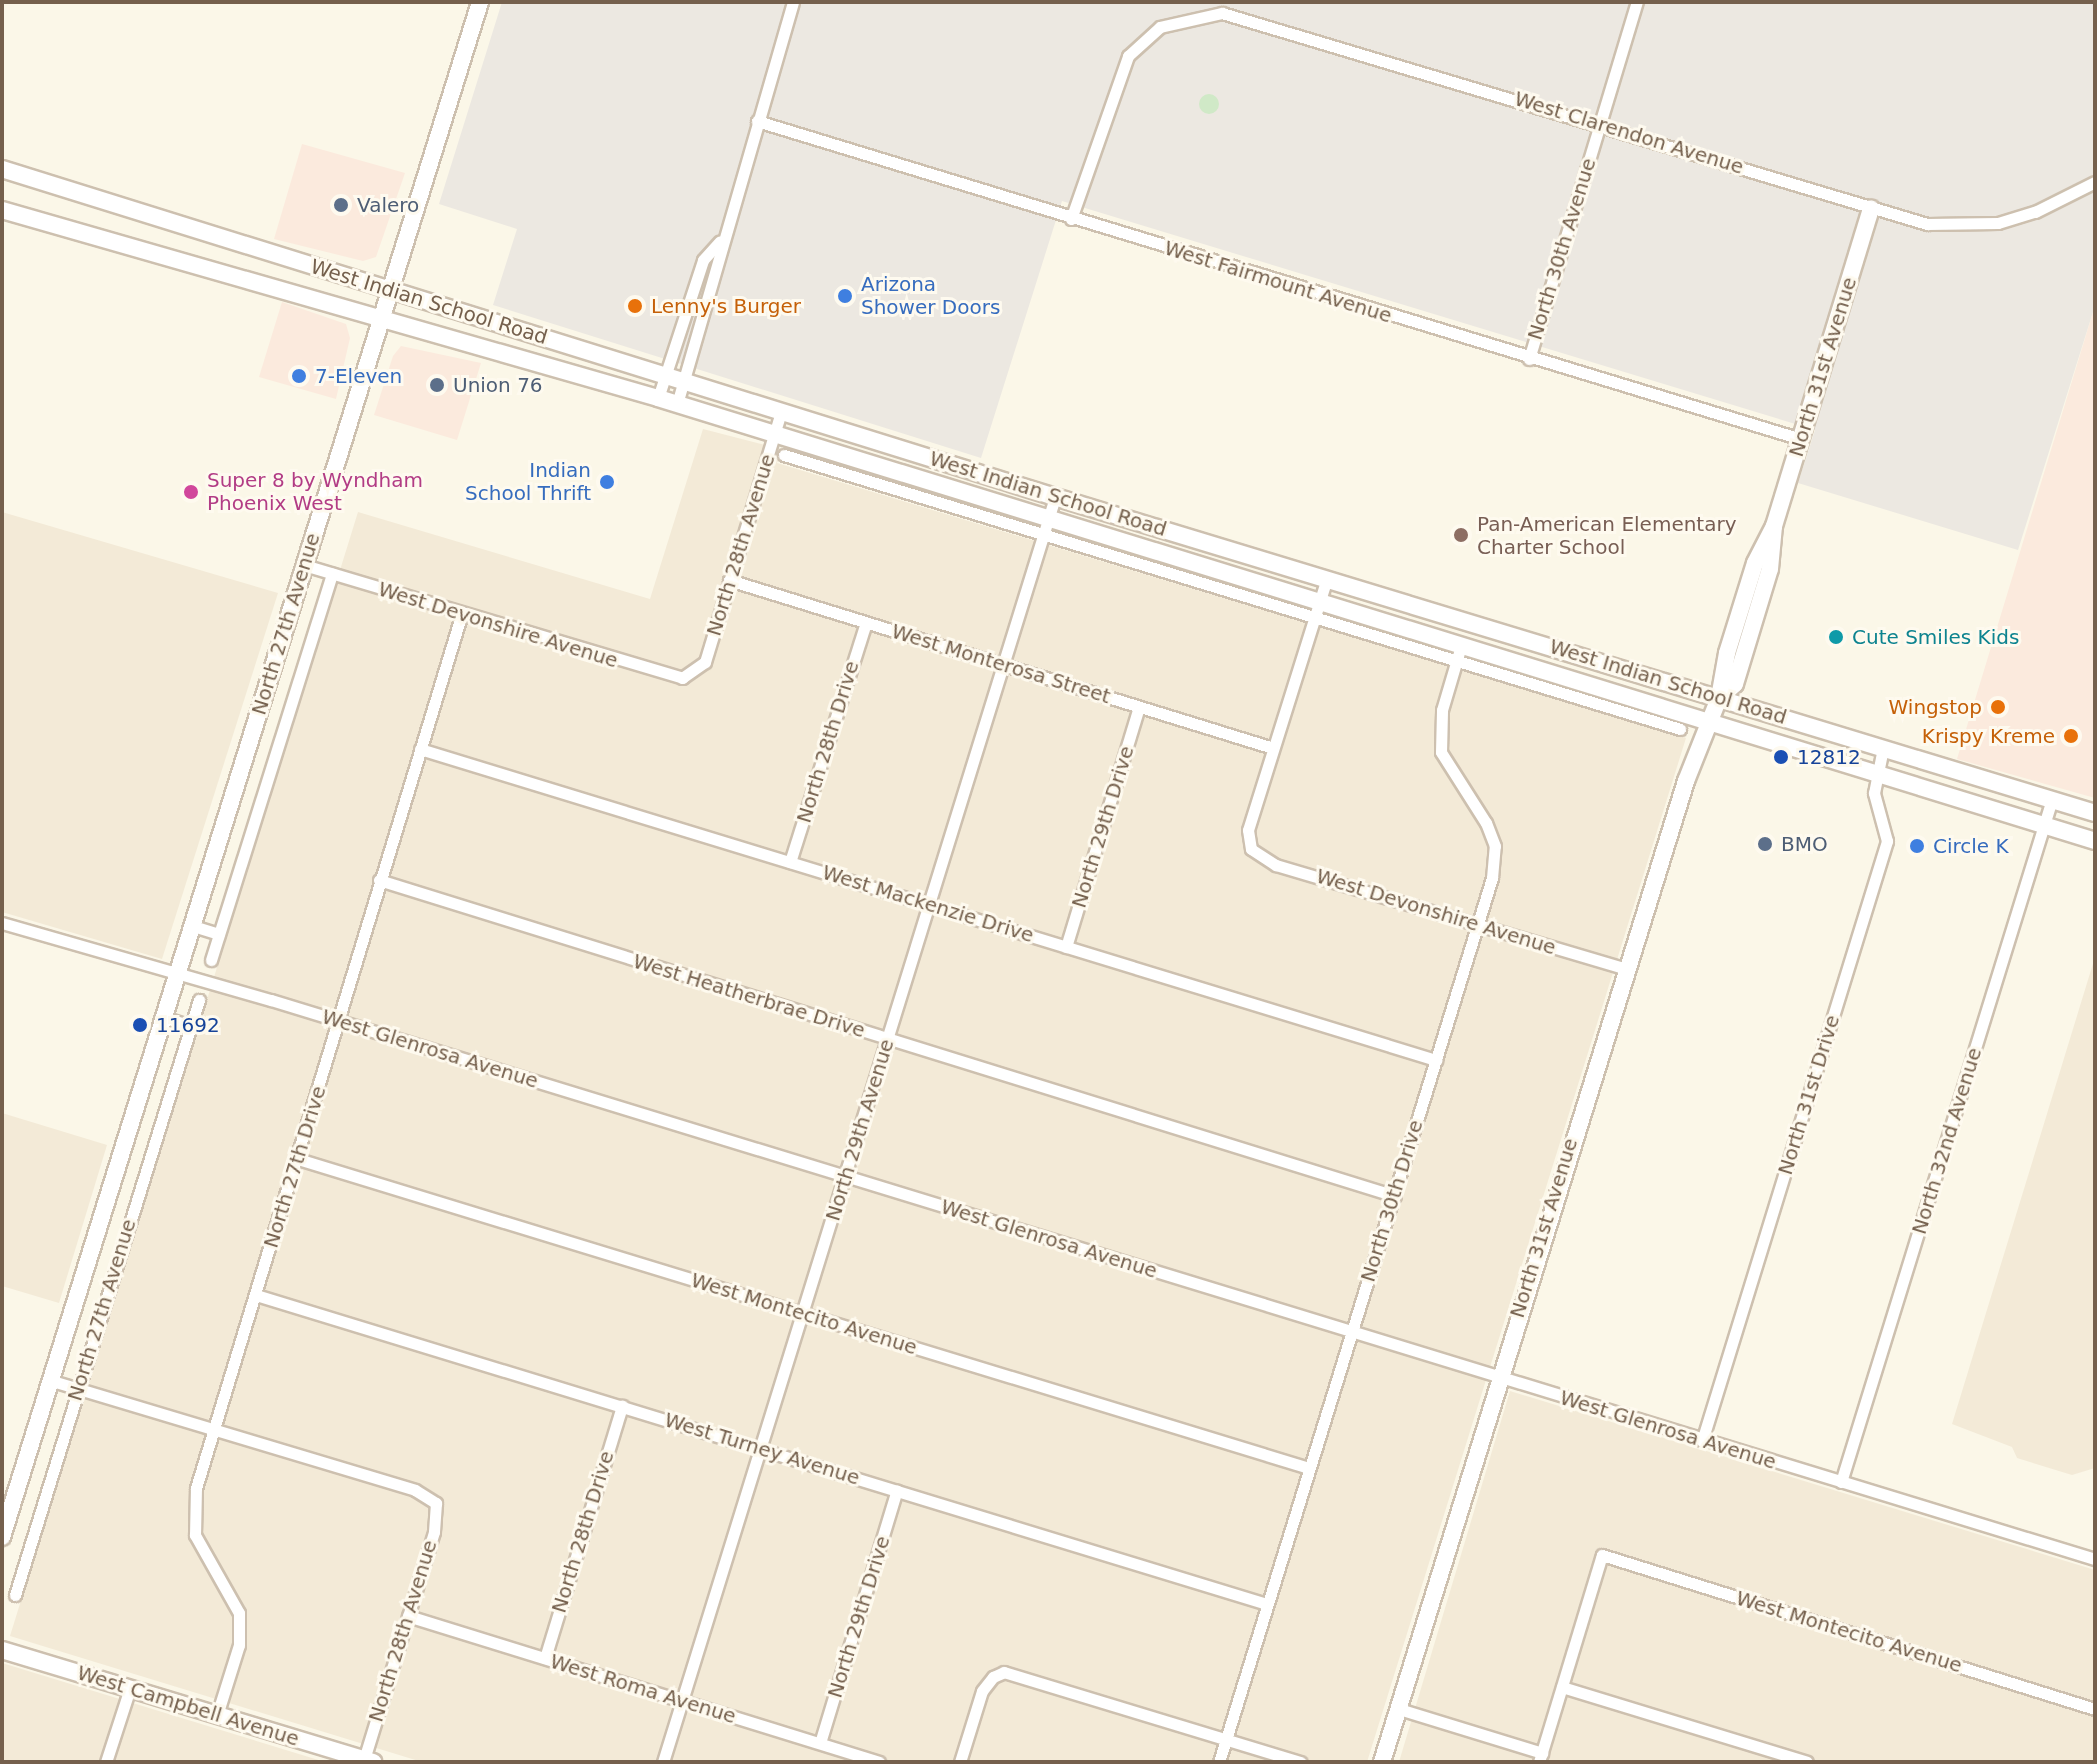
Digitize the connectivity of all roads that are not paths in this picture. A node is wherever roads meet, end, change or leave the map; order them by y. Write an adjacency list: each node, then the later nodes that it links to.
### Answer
1 (480, 2): 12 (main road, North 27th Avenue)
2 (793, 2): 4 (street)
3 (1637, 2): 5 (street, North 30th Avenue)
4 (757, 121): 10 (street, West Fairmount Avenue); 11 (street)
5 (1601, 124): 8 (street, West Clarendon Avenue); 10 (street, West Clarendon Avenue); 14 (street, North 30th Avenue)
6 (2, 169): 12 (main road, West Indian School Road)
7 (2095, 182): 8 (street, West Clarendon Avenue)
8 (1871, 208): 21 (main road, North 31st Avenue)
9 (2, 210): 13 (main road, West Indian School Road)
10 (1071, 219): 14 (street, West Fairmount Avenue)
11 (720, 241): 15 (street); 16 (street)
12 (390, 289): 13 (main road, North 27th Avenue); 15 (main road, West Indian School Road)
13 (382, 317): 17 (main road, West Indian School Road); 25 (main road, North 27th Avenue)
14 (1529, 359): 21 (street, West Fairmount Avenue)
15 (665, 375): 16 (main road, West Indian School Road); 17 (street)
16 (684, 381): 18 (street); 19 (main road, West Indian School Road)
17 (658, 398): 18 (main road, West Indian School Road)
18 (677, 404): 20 (main road, West Indian School Road)
19 (781, 412): 20 (street, North 28th Avenue); 23 (main road, West Indian School Road)
20 (774, 434): 24 (main road, West Indian School Road); 28 (street, North 28th Avenue)
21 (1801, 439): 35 (main road, North 31st Avenue)
22 (784, 455): 24 (street, West Indian School Road)
23 (1055, 497): 24 (street, North 29th Avenue); 27 (main road, West Indian School Road)
24 (1046, 527): 29 (main road, West Indian School Road); 33 (street, North 29th Avenue)
25 (304, 565): 26 (street, West Devonshire Avenue); 52 (main road, North 27th Avenue)
26 (332, 574): 30 (street, West Devonshire Avenue); 53 (street, North 27th Avenue)
27 (1327, 578): 29 (street); 35 (main road, West Indian School Road)
28 (729, 580): 31 (street, West Monterosa Street); 34 (street, North 28th Avenue)
29 (1316, 610): 32 (main road, West Indian School Road); 39 (street)
30 (462, 613): 34 (street, West Devonshire Avenue); 41 (street, North 27th Drive)
31 (866, 623): 33 (street, West Monterosa Street); 47 (street, North 28th Drive)
32 (1459, 654): 37 (main road, West Indian School Road); 38 (street, West Indian School Road); 51 (street, North 30th Drive)
33 (1003, 665): 36 (street, West Monterosa Street); 49 (street, North 29th Avenue)
34 (693, 674)
35 (1719, 698): 37 (main road, North 31st Avenue); 40 (main road, West Indian School Road)
36 (1139, 707): 39 (street, West Monterosa Street); 54 (street, North 29th Drive)
37 (1708, 722): 42 (main road, West Indian School Road); 56 (main road, North 31st Avenue)
38 (1680, 729)
39 (1273, 748): 51 (street, West Devonshire Avenue)
40 (1883, 748): 42 (street, North 31st Drive); 43 (main road, West Indian School Road)
41 (420, 749): 47 (street, West Mackenzie Drive); 48 (street, North 27th Drive)
42 (1878, 774): 45 (main road, West Indian School Road); 75 (street, North 31st Drive)
43 (2052, 799): 44 (main road, West Indian School Road); 45 (street, North 32nd Avenue)
44 (2095, 813)
45 (2044, 825): 46 (main road, West Indian School Road); 78 (street, North 32nd Avenue)
46 (2095, 841)
47 (790, 862): 49 (street, West Mackenzie Drive)
48 (379, 880): 60 (street, North 27th Drive); 62 (street, West Heatherbrae Drive)
49 (929, 905): 54 (street, West Mackenzie Drive); 62 (street, North 29th Avenue)
50 (2, 923): 57 (street, West Glenrosa Avenue)
51 (1479, 923): 56 (street, West Devonshire Avenue); 63 (street, North 30th Drive)
52 (193, 926): 53 (street); 57 (main road, North 27th Avenue)
53 (219, 934): 55 (street, North 27th Avenue)
54 (1066, 947): 63 (street, West Mackenzie Drive)
55 (211, 960)
56 (1624, 968): 70 (main road, North 31st Avenue)
57 (179, 975): 59 (main road, North 27th Avenue); 60 (street, West Glenrosa Avenue)
58 (199, 1000): 61 (street, North 27th Avenue)
59 (166, 1018): 61 (street); 71 (main road, North 27th Avenue)
60 (337, 1021): 64 (street, North 27th Drive); 65 (street, West Glenrosa Avenue)
61 (191, 1026): 72 (street, North 27th Avenue)
62 (888, 1039): 65 (street, North 29th Avenue); 66 (street, West Heatherbrae Drive)
63 (1436, 1060): 66 (street, North 30th Drive)
64 (298, 1159): 67 (street, North 27th Drive); 68 (street, West Montecito Avenue)
65 (845, 1178): 68 (street, North 29th Avenue); 69 (street, West Glenrosa Avenue)
66 (1395, 1196): 69 (street, North 30th Drive)
67 (256, 1295): 73 (street, West Turney Avenue); 74 (street, North 27th Drive)
68 (803, 1314): 76 (street, North 29th Avenue); 77 (street, West Montecito Avenue)
69 (1351, 1333): 70 (street, West Glenrosa Avenue); 77 (street, North 30th Drive)
70 (1498, 1377): 75 (street, West Glenrosa Avenue); 90 (main road, North 31st Avenue)
71 (49, 1380): 72 (street); 80 (main road, North 27th Avenue)
72 (78, 1389): 74 (street); 82 (street, North 27th Avenue)
73 (622, 1406): 76 (street, West Turney Avenue); 86 (street, North 28th Drive)
74 (214, 1430): 84 (street, North 28th Avenue); 92 (street, North 27th Drive)
75 (1702, 1441): 78 (street, West Glenrosa Avenue)
76 (760, 1448): 79 (street, West Turney Avenue); 89 (street, North 29th Avenue)
77 (1309, 1468): 83 (street, North 30th Drive)
78 (1841, 1482): 81 (street, West Glenrosa Avenue)
79 (897, 1490): 83 (street, West Turney Avenue); 94 (street, North 29th Drive)
80 (2, 1537)
81 (2095, 1559)
82 (15, 1595)
83 (1267, 1604): 93 (street, North 30th Drive)
84 (408, 1616): 86 (street, West Roma Avenue); 96 (street, North 28th Avenue)
85 (2, 1650): 88 (main road, West Campbell Avenue)
86 (545, 1658): 89 (street, West Roma Avenue)
87 (1562, 1687): 91 (street, West Montecito Avenue); 95 (street); 104 (street)
88 (130, 1688): 92 (main road, West Campbell Avenue); 97 (street)
89 (681, 1701): 94 (street, West Roma Avenue); 98 (street, North 29th Avenue)
90 (1399, 1709): 95 (street); 103 (main road, North 31st Avenue)
91 (2095, 1709)
92 (217, 1715): 96 (main road, West Campbell Avenue)
93 (1226, 1740): 100 (street); 101 (street, North 30th Drive); 102 (street)
94 (820, 1743): 99 (street, West Roma Avenue)
95 (1540, 1757)
96 (369, 1760)
97 (106, 1762)
98 (663, 1762)
99 (879, 1762)
100 (960, 1762)
101 (1219, 1762)
102 (1301, 1762)
103 (1382, 1762)
104 (1807, 1762)

